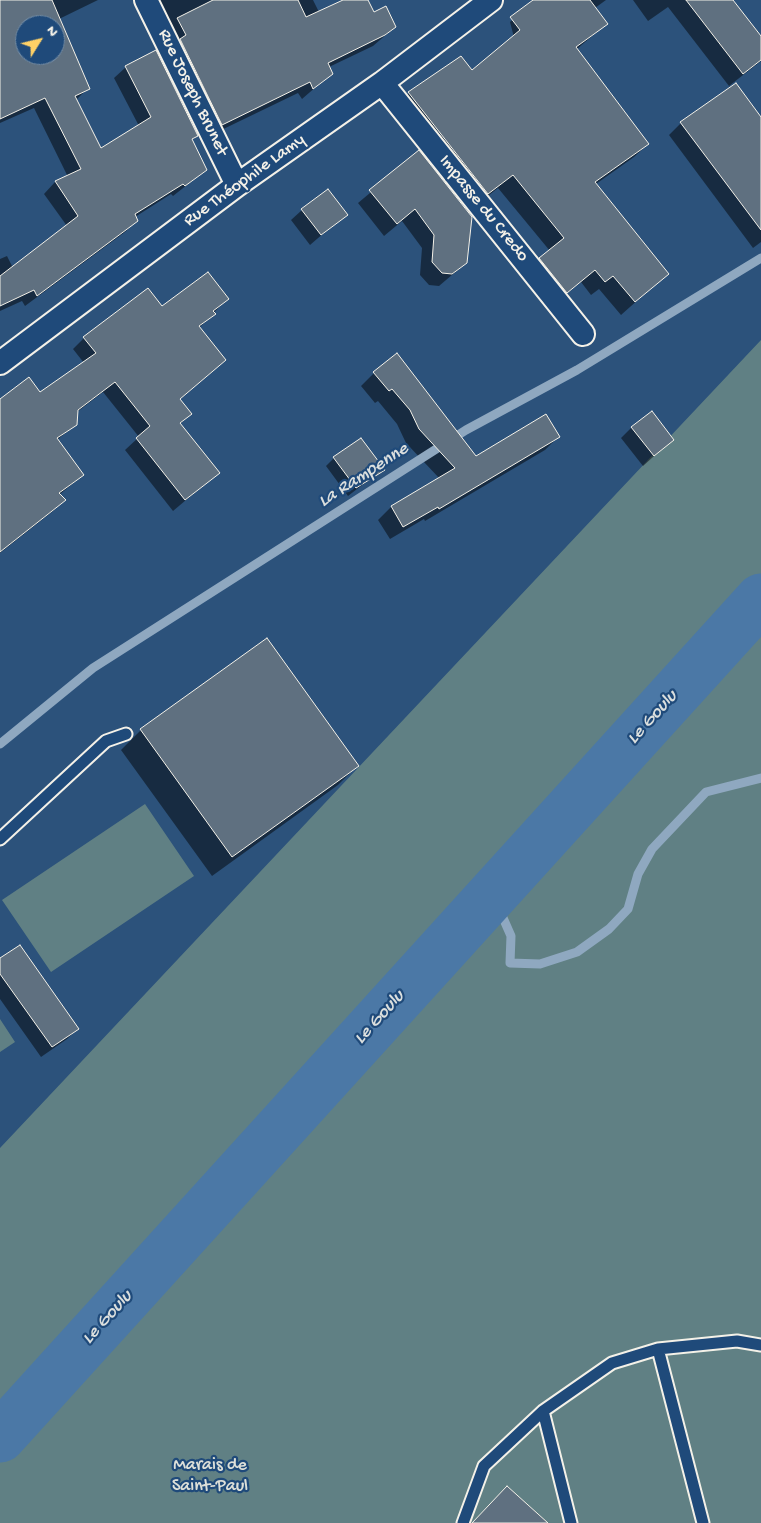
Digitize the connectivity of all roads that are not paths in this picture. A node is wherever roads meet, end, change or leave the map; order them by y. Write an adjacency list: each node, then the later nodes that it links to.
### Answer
1 (146, 0): 4 (street, Rue Joseph Brunet)
2 (491, 0): 3 (street, Rue Théophile Lamy)
3 (382, 83): 4 (street, Rue Théophile Lamy); 5 (street, Impasse du Credo)
4 (237, 185): 6 (street, Rue Théophile Lamy)
5 (583, 334)
6 (0, 363)
7 (126, 734): 8 (lane)
8 (0, 839)
9 (761, 1345): 10 (lane)
10 (658, 1350): 11 (lane); 14 (lane)
11 (542, 1411): 12 (lane); 13 (lane)
12 (463, 1523)
13 (571, 1523)
14 (703, 1523)

